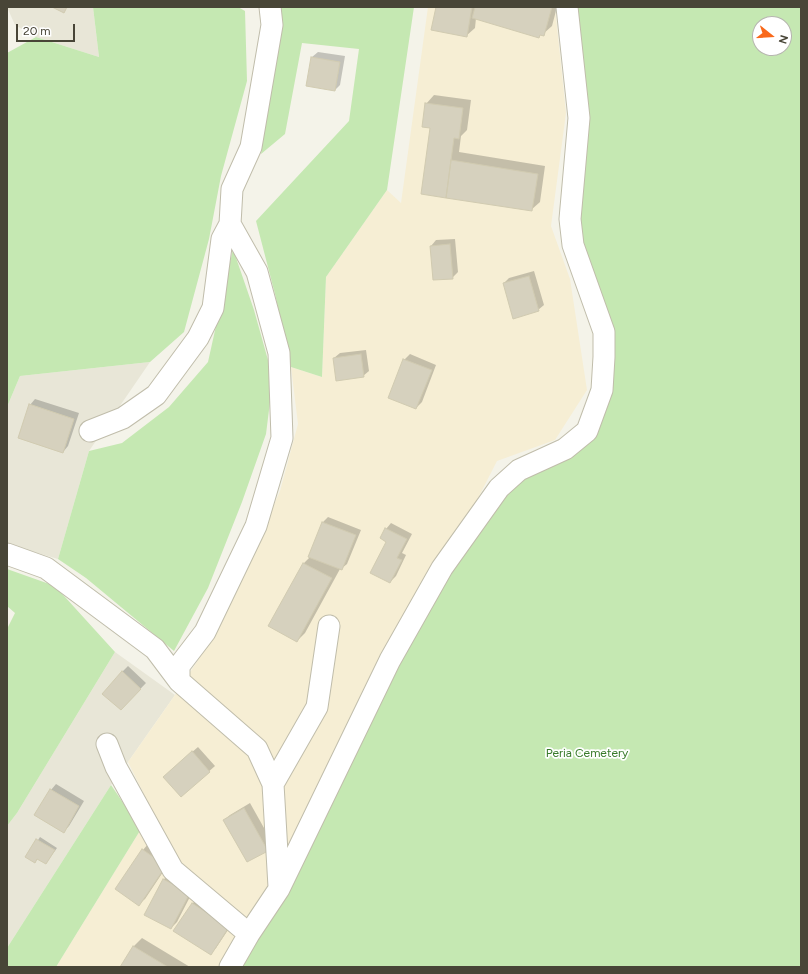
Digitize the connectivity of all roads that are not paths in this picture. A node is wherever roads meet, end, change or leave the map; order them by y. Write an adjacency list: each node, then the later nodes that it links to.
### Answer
1 (270, 7): 3 (street)
2 (567, 7): 10 (street)
3 (230, 224): 4 (street); 7 (street)
4 (90, 431)
5 (7, 554): 7 (street)
6 (329, 626): 9 (street)
7 (179, 681): 9 (street)
8 (107, 744): 11 (street)
9 (273, 784): 10 (street)
10 (279, 889): 11 (street)
11 (249, 934): 12 (street)
12 (230, 967)

